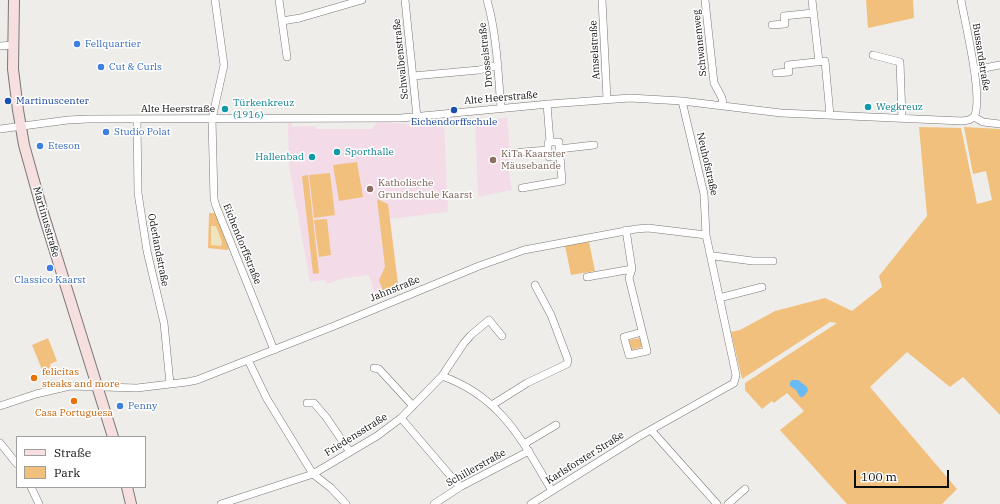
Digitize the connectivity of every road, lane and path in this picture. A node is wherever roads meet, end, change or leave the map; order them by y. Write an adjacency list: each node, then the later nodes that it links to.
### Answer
1 (14, 0): 14 (main road, Martinusstraße)
2 (215, 0): 34 (street, Eichendorffstraße)
3 (279, 0): 12 (street)
4 (362, 0): 12 (street)
5 (405, 0): 23 (street, Schwalbenstraße)
6 (488, 0): 19 (street, Drosselstraße)
7 (602, 0): 24 (street, Amselstraße)
8 (705, 0): 27 (street, Schwanenweg)
9 (812, 0): 11 (street)
10 (961, 0): 21 (street, Bussardstraße)
11 (813, 13): 13 (street); 18 (street)
12 (282, 21): 17 (street)
13 (772, 25)
14 (13, 45): 15 (street); 36 (main road, Martinusstraße)
15 (0, 46)
16 (874, 55): 32 (street)
17 (287, 57)
18 (819, 62): 22 (street); 29 (street)
19 (498, 65): 23 (street); 28 (street, Drosselstraße)
20 (1000, 65): 21 (street)
21 (974, 70): 31 (street, Bussardstraße)
22 (776, 73)
23 (413, 76): 30 (street, Schwalbenstraße)
24 (607, 99): 25 (street, Alte Heerstraße); 26 (street, Alte Heerstraße)
25 (682, 101): 27 (street, Alte Heerstraße); 44 (street, Neuhofstraße)
26 (547, 104): 28 (street, Alte Heerstraße); 39 (street)
27 (723, 106): 29 (street, Alte Heerstraße)
28 (501, 108): 30 (street, Alte Heerstraße)
29 (830, 115): 32 (street, Alte Heerstraße)
30 (417, 117): 34 (street, Alte Heerstraße)
31 (974, 117): 32 (street, Alte Heerstraße); 35 (street, Alte Heerstraße)
32 (902, 118)
33 (137, 119): 34 (street, Alte Heerstraße); 36 (street, Alte Heerstraße); 59 (street, Oderlandstraße)
34 (212, 119): 54 (street, Eichendorffstraße)
35 (1000, 124)
36 (21, 126): 37 (street, Alte Heerstraße); 60 (main road, Martinusstraße)
37 (0, 129)
38 (594, 145): 40 (street)
39 (549, 146): 40 (street); 40 (street); 41 (street)
40 (560, 152): 42 (street)
41 (511, 153)
42 (522, 188)
43 (626, 230): 44 (street, Jahnstraße); 47 (street); 54 (street, Jahnstraße)
44 (706, 235): 45 (street, Neuhofstraße)
45 (710, 257): 46 (street); 51 (street, Neuhofstraße)
46 (773, 261)
47 (632, 269): 48 (street); 52 (street)
48 (587, 277)
49 (535, 285): 62 (street)
50 (762, 287): 51 (street)
51 (718, 298): 58 (street, Neuhofstraße)
52 (642, 332)
53 (502, 336): 57 (street, Friedensstraße)
54 (274, 350): 55 (street, Jahnstraße)
55 (248, 360): 59 (street, Jahnstraße); 74 (street)
56 (374, 368): 64 (street)
57 (442, 376): 62 (street); 64 (street, Friedensstraße)
58 (734, 383): 67 (street, Karlsforster Straße)
59 (170, 384): 60 (street, Jahnstraße)
60 (96, 386): 63 (street, Jahnstraße); 68 (main road, Martinusstraße)
61 (307, 403): 72 (street)
62 (492, 405): 70 (street)
63 (0, 406)
64 (413, 406): 65 (street, Friedensstraße)
65 (400, 418): 72 (street, Friedensstraße); 75 (street)
66 (556, 425): 70 (street)
67 (651, 430): 79 (street, Karlsforster Straße); 86 (street)
68 (113, 436)
69 (0, 443): 73 (street)
70 (524, 444): 71 (street)
71 (529, 451): 75 (street, Schillerstraße); 79 (street)
72 (350, 452): 74 (street, Friedensstraße)
73 (16, 463)
74 (313, 474): 82 (street, Friedensstraße); 83 (street)
75 (460, 487): 84 (street, Schillerstraße)
76 (31, 488): 80 (street)
77 (127, 488): 81 (main road)
78 (745, 489): 87 (street)
79 (552, 491): 85 (street, Karlsforster Straße)
80 (39, 504)
81 (130, 504)
82 (221, 504)
83 (346, 504)
84 (434, 504)
85 (531, 504)
86 (717, 504)
87 (728, 504)

